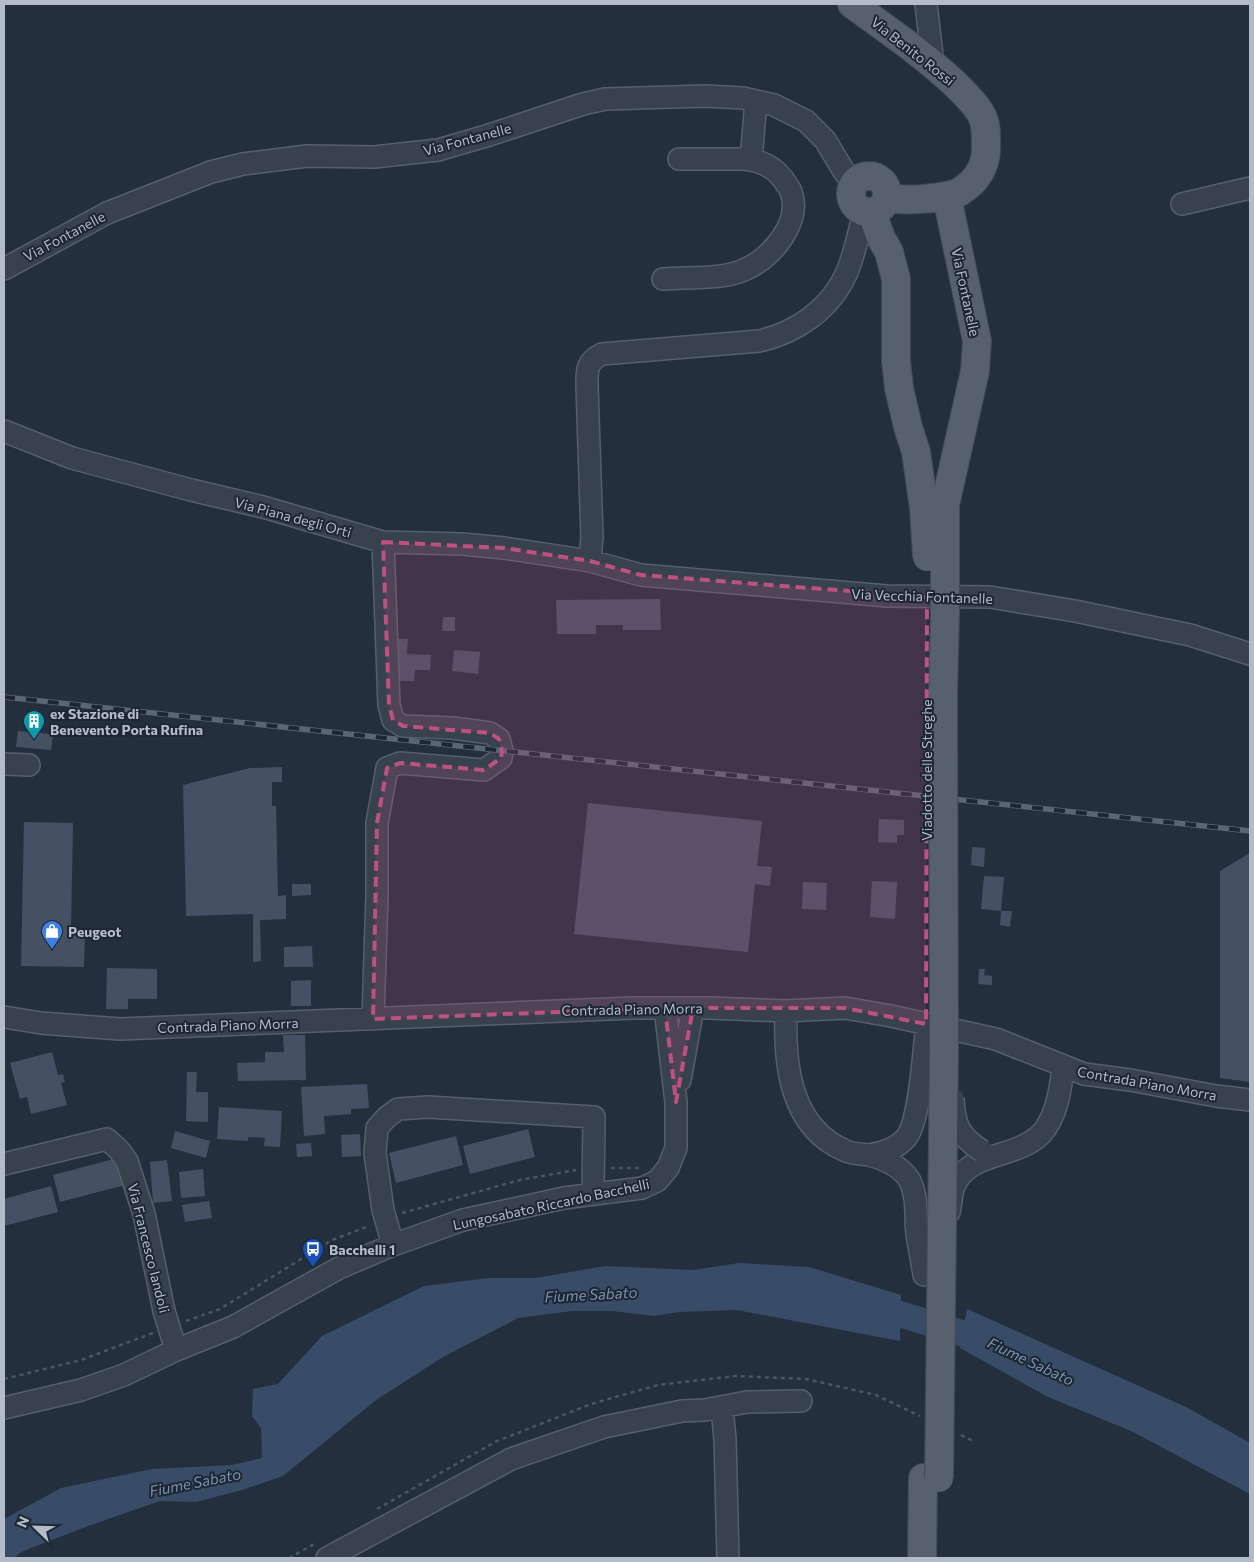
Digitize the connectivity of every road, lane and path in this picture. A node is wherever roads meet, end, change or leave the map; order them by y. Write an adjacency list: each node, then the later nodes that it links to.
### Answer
1 (852, 4): 3 (main road, Via Benito Rossi)
2 (926, 4): 3 (street)
3 (933, 64): 9 (main road, Via Benito Rossi)
4 (756, 101): 6 (street); 7 (street, Via Fontanelle); 12 (street, Via Fontanelle)
5 (679, 159): 6 (street)
6 (751, 160): 13 (street)
7 (858, 179): 11 (main road, Via Fontanelle)
8 (1250, 188): 10 (street)
9 (947, 197): 11 (main road, Via Benito Rossi); 15 (main road, Via Fontanelle)
10 (1182, 204)
11 (874, 207): 15 (main road, Via Fontanelle); 17 (street)
12 (4, 269)
13 (663, 279)
14 (4, 431): 16 (street, Via Piana degli Orti)
15 (934, 506): 21 (main road, bridge); 27 (main road, Viadotto delle Streghe, bridge)
16 (384, 542): 17 (street, Via Piana degli Orti); 26 (street)
17 (590, 561): 18 (street, Via Vecchia Fontanelle)
18 (1250, 654)
19 (4, 764): 20 (street)
20 (29, 765)
21 (944, 1005): 32 (street, bridge); 36 (main road, bridge)
22 (665, 1008): 23 (street, Contrada Piano Morra); 26 (street, Contrada Piano Morra); 30 (street, Lungosabato Riccardo Bacchelli)
23 (693, 1008): 24 (street, Contrada Piano Morra); 30 (street)
24 (786, 1011): 28 (street, Contrada Piano Morra); 31 (street)
25 (4, 1016): 26 (street, Contrada Piano Morra)
26 (373, 1019)
27 (926, 1033): 31 (street); 36 (main road, Viadotto delle Streghe)
28 (1063, 1066): 29 (street, Contrada Piano Morra); 32 (street)
29 (1250, 1100)
30 (676, 1102): 34 (street, Lungosabato Riccardo Bacchelli)
31 (878, 1156): 36 (street)
32 (988, 1156): 36 (street, bridge)
33 (4, 1164): 37 (street, Via Francesco Iandoli)
34 (593, 1194): 35 (street, Lungosabato Riccardo Bacchelli); 35 (street)
35 (393, 1245): 37 (street, Lungosabato Riccardo Bacchelli)
36 (933, 1281): 41 (main road, bridge)
37 (176, 1350): 39 (street, Lungosabato Riccardo Bacchelli)
38 (801, 1401): 40 (street)
39 (4, 1408)
40 (722, 1408): 42 (street); 43 (street)
41 (931, 1478): 44 (main road); 45 (main road)
42 (327, 1558)
43 (728, 1558)
44 (922, 1558)
45 (939, 1558)

